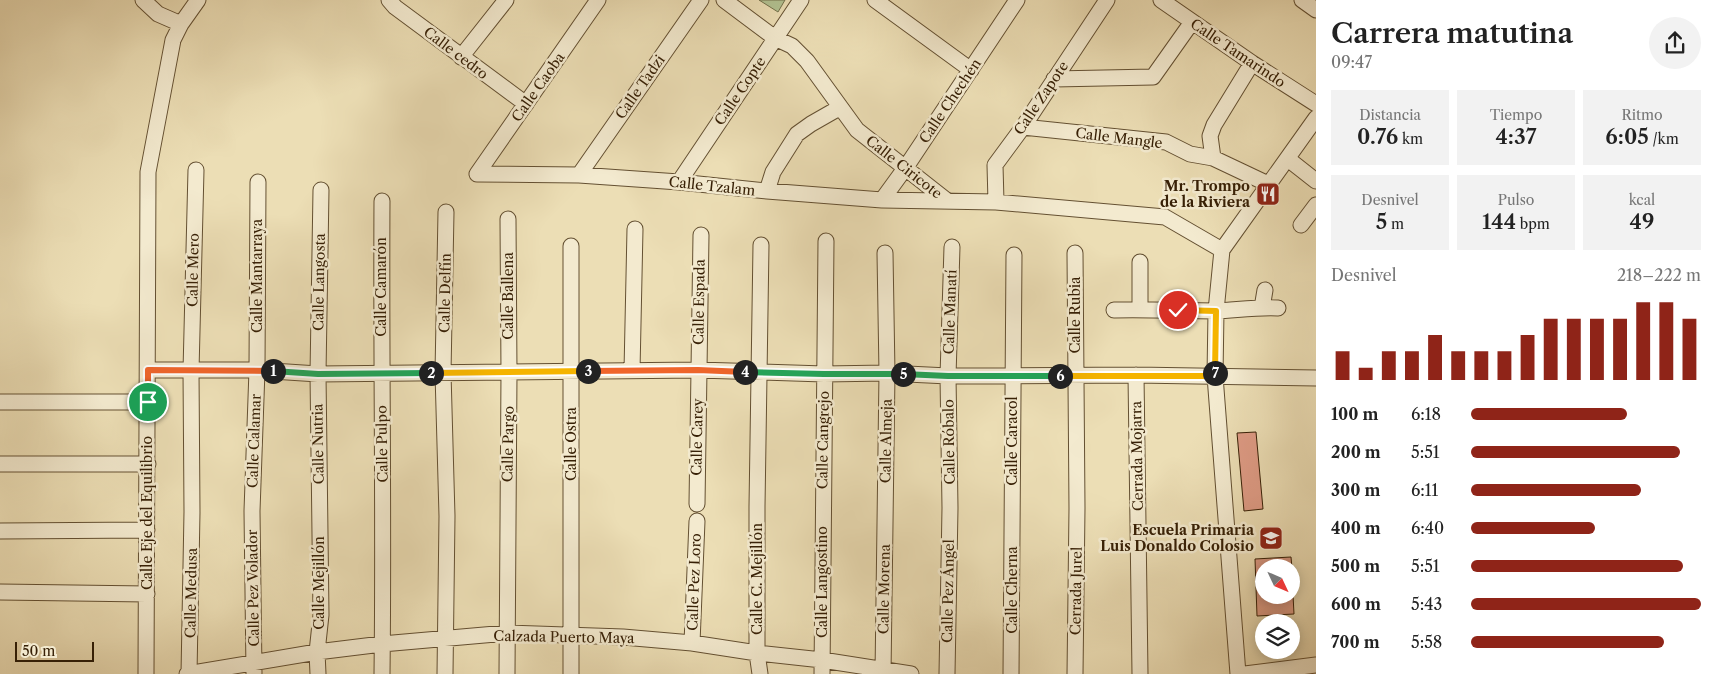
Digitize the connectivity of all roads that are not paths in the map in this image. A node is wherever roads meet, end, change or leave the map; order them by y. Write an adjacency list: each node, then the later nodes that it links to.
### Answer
1 (143, 0): 16 (street)
2 (198, 0): 16 (street, Calle Eje del Equilibrio)
3 (389, 0): 18 (street, Calle cedro)
4 (506, 0): 18 (street)
5 (598, 0): 22 (street, Calle Caoba)
6 (701, 0): 32 (street, Calle Tadzi)
7 (724, 0): 17 (street, Calle Ciricote)
8 (801, 0): 17 (street, Calle Copte)
9 (875, 0): 20 (street)
10 (1017, 0): 20 (street, Calle Chechén)
11 (1107, 0): 21 (street, Calle Zapote)
12 (1161, 0): 15 (street, Calle Tamarindo)
13 (1302, 0): 14 (street)
14 (1316, 10)
15 (1192, 22): 19 (street, Calle Tamarindo); 21 (street)
16 (181, 24): 64 (street, Calle Eje del Equilibrio)
17 (775, 38): 24 (street, Calle Ciricote); 35 (street, Calle Copte)
18 (461, 57): 22 (street, Calle cedro)
19 (1252, 63): 23 (street, Calle Tamarindo); 27 (street)
20 (970, 70): 29 (street, Calle Chechén)
21 (1054, 78): 26 (street, Calle Zapote)
22 (526, 104): 31 (street, Calle Caoba)
23 (1316, 104)
24 (840, 108): 29 (street, Calle Ciricote); 38 (street)
25 (1316, 118): 28 (street)
26 (1023, 127): 27 (street, Calle Mangle); 42 (street, Calle Zapote)
27 (1213, 158): 36 (street, Calle Mangle)
28 (1288, 159): 33 (street); 36 (street)
29 (906, 167): 39 (street, Calle Chechén); 40 (street, Calle Ciricote)
30 (196, 170): 68 (street, Calle Mero)
31 (477, 174): 32 (street, Calle Tzalam)
32 (579, 175): 35 (street, Calle Tzalam)
33 (1316, 181)
34 (258, 182): 65 (street, Calle Mantarraya)
35 (678, 182): 38 (street, Calle Tzalam)
36 (1268, 184): 53 (street)
37 (321, 190): 75 (street, Calle Langosta)
38 (767, 191): 39 (street, Calle Tzalam)
39 (882, 200): 40 (street, Calle Tzalam)
40 (946, 200): 42 (street, Calle Ciricote)
41 (382, 201): 71 (street, Calle Camarón)
42 (996, 202): 53 (street, Calle Ciricote)
43 (1316, 205): 46 (street)
44 (446, 212): 72 (street, Calle Delfín)
45 (508, 219): 73 (street, Calle Ballena)
46 (1316, 224)
47 (635, 229): 66 (street)
48 (700, 235): 67 (street, Calle Espada)
49 (826, 241): 76 (street, Calle Cangrejo)
50 (762, 245): 70 (street, Calle C. Mejillón)
51 (571, 246): 69 (street, Calle Ostra)
52 (952, 247): 78 (street, Calle Manatí)
53 (1222, 250): 63 (street)
54 (884, 253): 74 (street, Calle Almeja)
55 (1075, 253): 80 (street, Calle Rubia)
56 (1014, 255): 79 (street, Calle Caracol)
57 (1140, 262): 61 (street)
58 (1265, 290): 59 (street)
59 (1262, 308): 60 (street); 63 (street)
60 (1278, 308)
61 (1140, 309): 62 (street); 63 (street)
62 (1114, 310)
63 (1216, 311): 81 (street)
64 (148, 370): 68 (street); 84 (street, Calle Eje del Equilibrio)
65 (257, 370): 68 (street); 75 (street); 93 (street, Calle Calamar)
66 (632, 370): 67 (street); 69 (street)
67 (698, 370): 70 (street); 87 (street, Calle Carey)
68 (191, 371): 94 (street, Calle Mero)
69 (571, 371): 73 (street); 102 (street, Calle Ostra)
70 (760, 372): 76 (street); 107 (street, Calle C. Mejillón)
71 (381, 373): 72 (street); 75 (street); 105 (street, Calle Pulpo)
72 (443, 373): 73 (street); 103 (street, Calle Delfín)
73 (509, 373): 101 (street, Calle Pargo)
74 (887, 373): 76 (street); 78 (street); 92 (street, Calle Almeja)
75 (318, 374): 95 (street, Calle Nutria)
76 (824, 374): 88 (street, Calle Cangrejo)
77 (1136, 375): 80 (street); 81 (street); 124 (street, Cerrada Mojarra)
78 (948, 376): 79 (street); 90 (street, Calle Róbalo)
79 (1013, 376): 80 (street); 89 (street, Calle Caracol)
80 (1075, 376): 91 (street, Calle Rubia)
81 (1215, 376): 82 (street); 125 (street)
82 (1316, 378)
83 (0, 402): 84 (street)
84 (148, 402): 86 (street, Calle Eje del Equilibrio)
85 (0, 464): 86 (street)
86 (148, 464): 97 (street, Calle Eje del Equilibrio)
87 (696, 504)
88 (823, 505): 109 (street, Calle Langostino)
89 (1012, 507): 122 (street, Calle Cherna)
90 (950, 508): 121 (street, Calle Pez Ángel)
91 (1077, 508): 123 (street, Cerrada Jurel)
92 (885, 509): 111 (street, Calle Morena)
93 (252, 511): 110 (street, Calle Pez Volador)
94 (192, 512): 113 (street, Calle Medusa)
95 (319, 514): 106 (street, Calle Mejillón)
96 (696, 522): 104 (street, Calle Pez Loro)
97 (147, 530): 98 (street); 100 (street, Calle Eje del Equilibrio)
98 (0, 531)
99 (0, 592): 100 (street)
100 (147, 594): 112 (street, Calle Eje del Equilibrio)
101 (507, 633): 102 (street, Calzada Puerto Maya); 103 (street, Calzada Puerto Maya); 117 (street, Calle Pargo)
102 (572, 635): 104 (street, Calzada Puerto Maya); 118 (street, Calle Ostra)
103 (446, 638): 105 (street, Calzada Puerto Maya); 116 (street, Calle Delfín)
104 (692, 643): 107 (street, Calzada Puerto Maya)
105 (382, 644): 106 (street, Calzada Puerto Maya); 115 (street, Calle Pulpo)
106 (317, 652): 110 (street, Calzada Puerto Maya); 114 (street, Calle Mejillón)
107 (757, 653): 109 (street, Calzada Puerto Maya); 119 (street, Calle C. Mejillón)
108 (1316, 665): 126 (street)
109 (822, 667): 111 (street, Calzada Puerto Maya)
110 (254, 669): 113 (street, Calzada Puerto Maya)
111 (883, 672): 120 (street, Calzada Puerto Maya)
112 (146, 674)
113 (188, 674)
114 (318, 674)
115 (382, 674)
116 (445, 674)
117 (507, 674)
118 (572, 674)
119 (760, 674)
120 (911, 674)
121 (947, 674)
122 (1011, 674)
123 (1075, 674)
124 (1140, 674)
125 (1238, 674)
126 (1245, 674)

